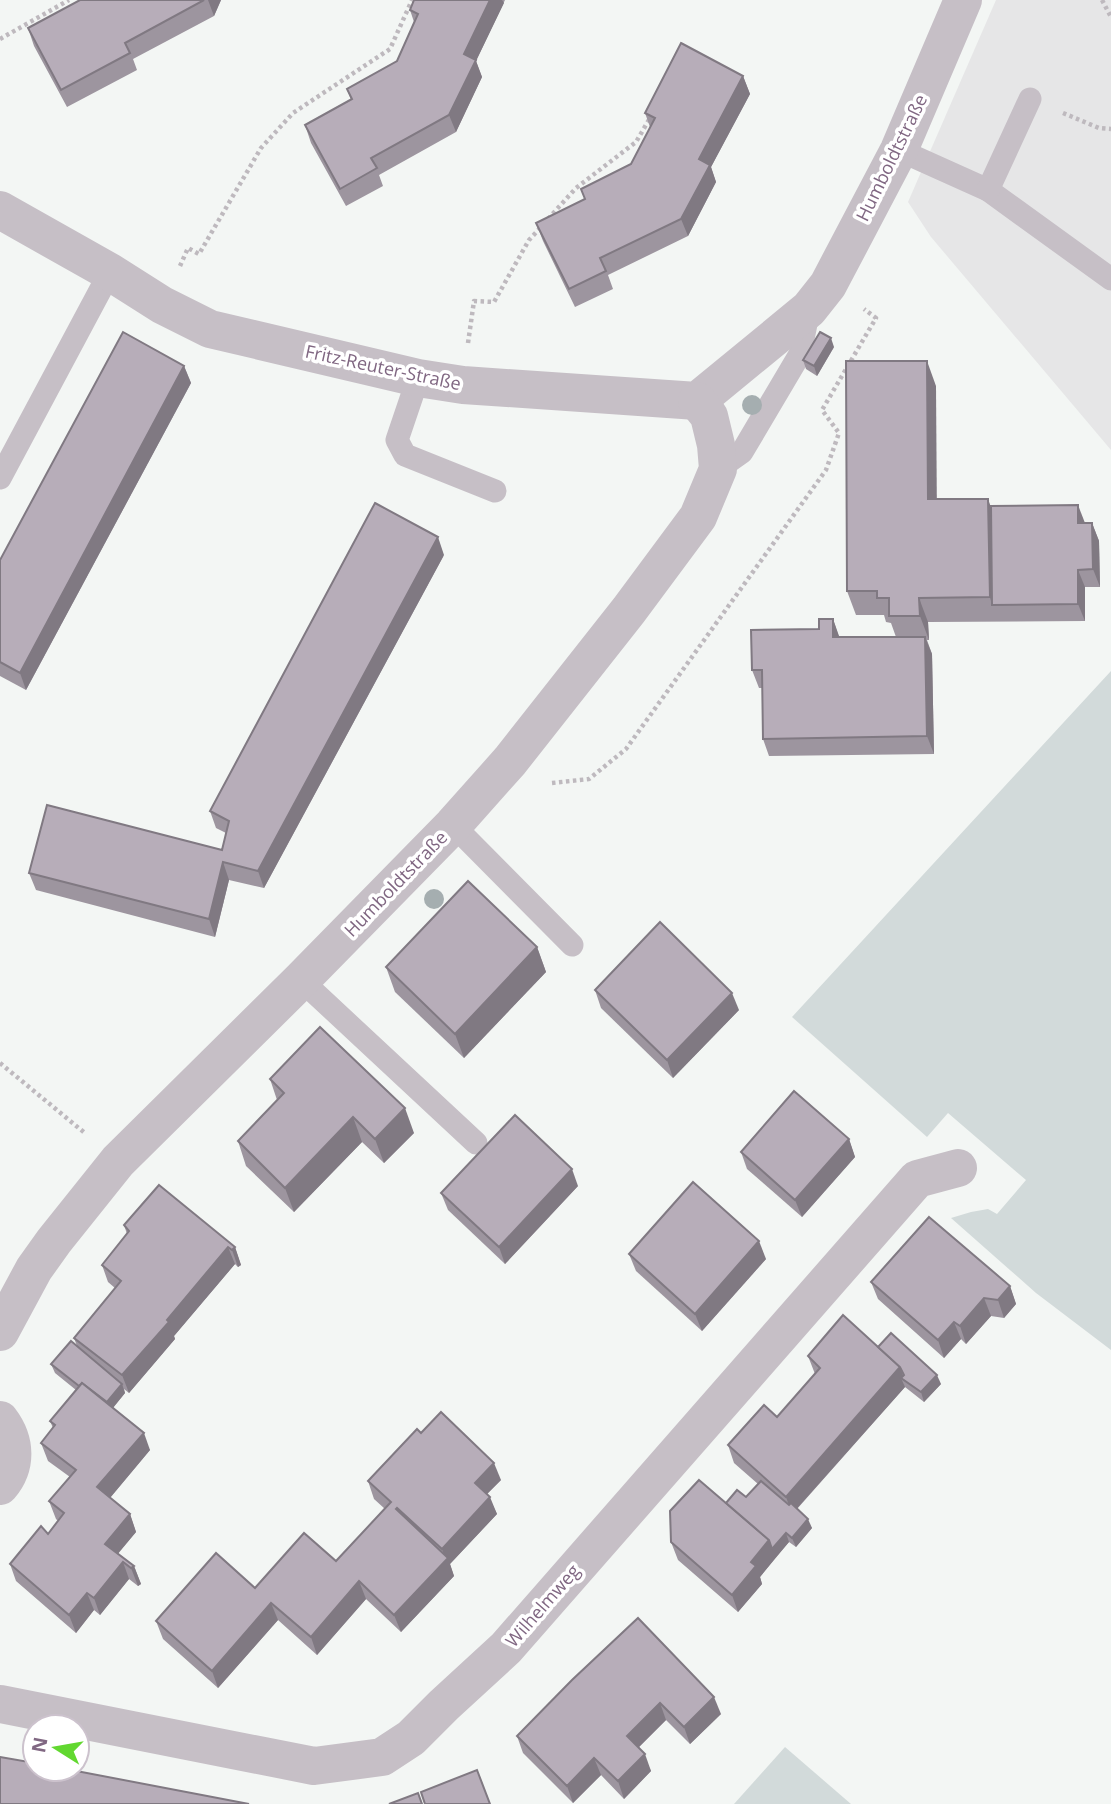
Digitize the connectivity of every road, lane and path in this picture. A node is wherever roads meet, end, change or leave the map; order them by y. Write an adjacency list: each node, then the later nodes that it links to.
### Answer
1 (69, 0): 6 (path)
2 (412, 0): 15 (path)
3 (963, 0): 10 (street, Humboldtstraße)
4 (1102, 0): 5 (path)
5 (1111, 17)
6 (0, 39)
7 (1030, 99): 9 (path); 11 (lane)
8 (650, 118): 19 (path)
9 (1111, 129)
10 (900, 150): 11 (lane); 16 (street, Humboldtstraße)
11 (988, 190): 14 (lane)
12 (0, 210): 13 (street, Fritz-Reuter-Straße)
13 (110, 272): 15 (street, Fritz-Reuter-Straße); 22 (lane)
14 (1111, 279)
15 (162, 305): 18 (street, Fritz-Reuter-Straße)
16 (809, 309): 20 (street); 21 (lane)
17 (862, 341): 24 (path)
18 (418, 378): 19 (street, Fritz-Reuter-Straße); 23 (lane)
19 (463, 385): 20 (street, Fritz-Reuter-Straße)
20 (697, 401): 21 (street)
21 (718, 469): 24 (street, Humboldtstraße)
22 (0, 478)
23 (495, 491)
24 (510, 761): 25 (street, Humboldtstraße)
25 (453, 825): 26 (lane); 27 (street, Humboldtstraße)
26 (572, 945)
27 (302, 980): 29 (lane); 30 (street, Humboldtstraße)
28 (0, 1063): 30 (path)
29 (476, 1143)
30 (118, 1161): 32 (street, Humboldtstraße)
31 (958, 1168): 35 (street, Wilhelmweg)
32 (0, 1332)
33 (0, 1420): 34 (street)
34 (0, 1486)
35 (0, 1704)

